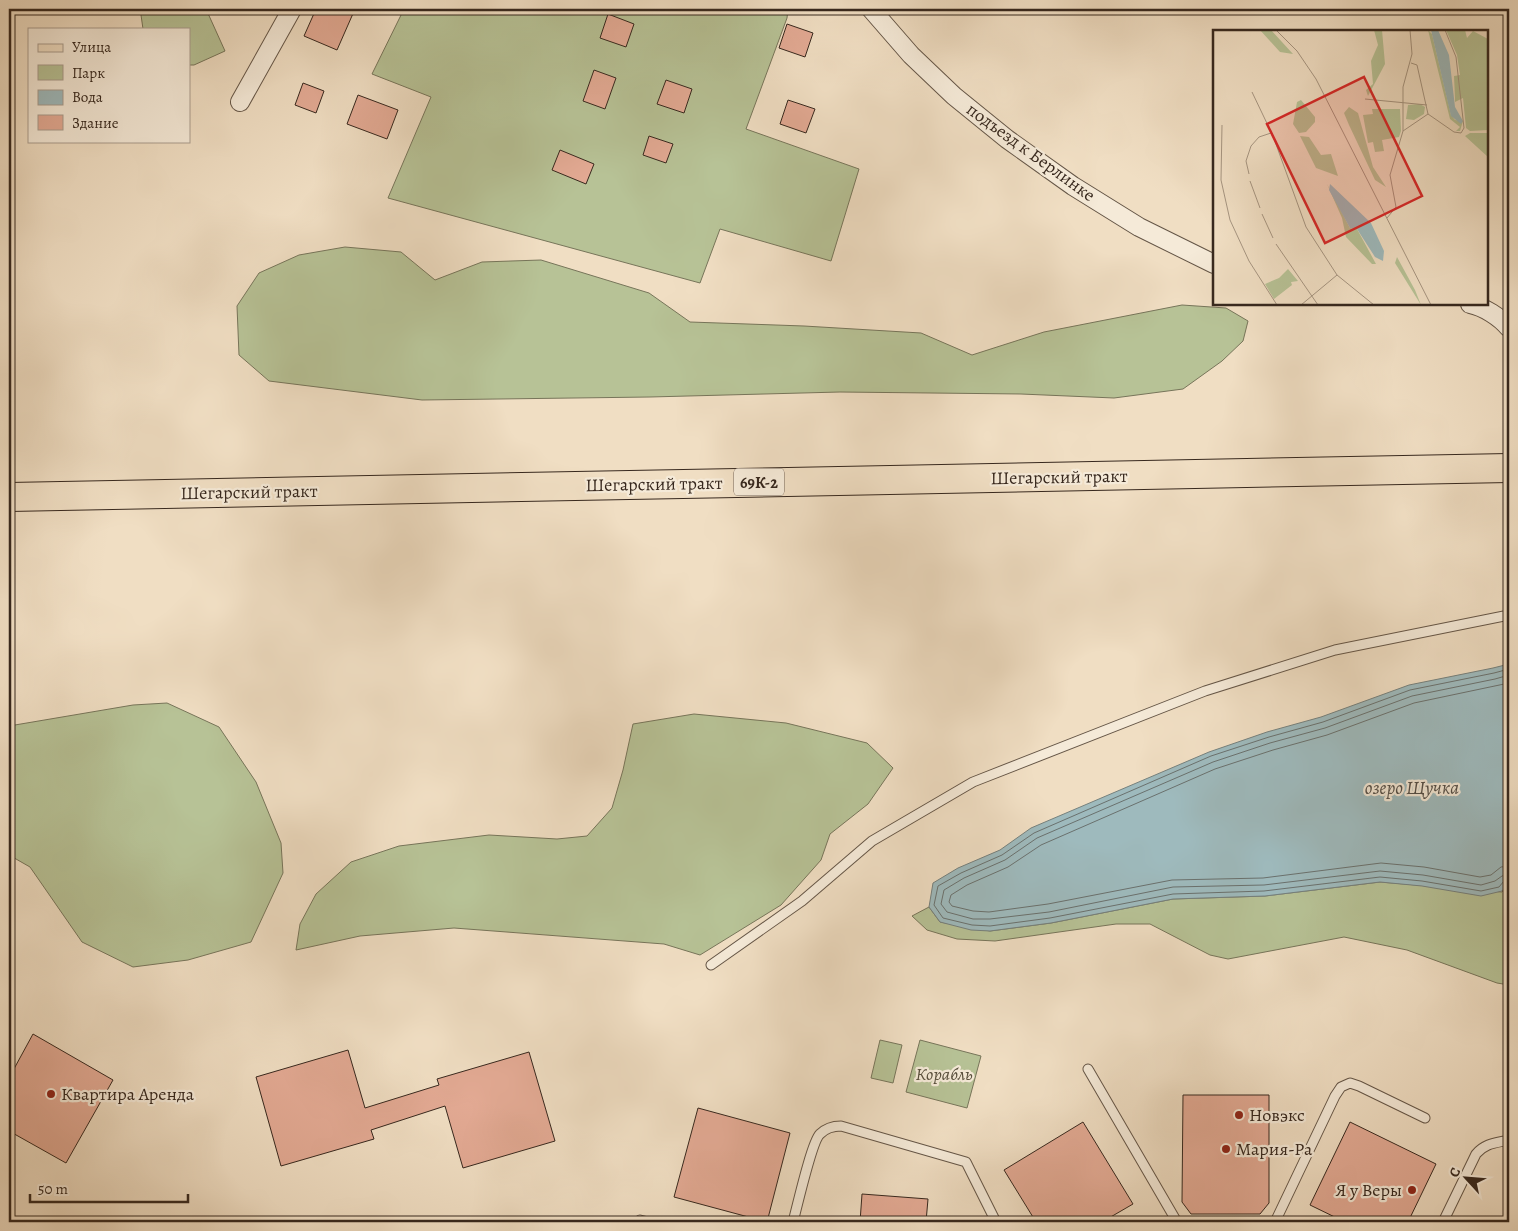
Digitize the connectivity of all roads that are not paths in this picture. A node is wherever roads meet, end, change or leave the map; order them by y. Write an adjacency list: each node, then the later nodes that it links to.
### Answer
1 (292, 9): 3 (street)
2 (871, 9): 4 (street, подъезд к Берлинке)
3 (240, 102)
4 (1213, 264)
5 (1474, 305): 6 (street)
6 (1509, 328)
7 (1509, 468): 8 (main road, Шегарский тракт / 69К-2)
8 (9, 497)
9 (1509, 615): 10 (lane)
10 (711, 965)
11 (1088, 1069): 18 (lane)
12 (1425, 1118): 19 (lane)
13 (1509, 1140): 20 (lane)
14 (640, 1222): 15 (lane)
15 (648, 1222)
16 (793, 1222): 17 (lane)
17 (996, 1222)
18 (1177, 1222)
19 (1275, 1222)
20 (1443, 1222)

